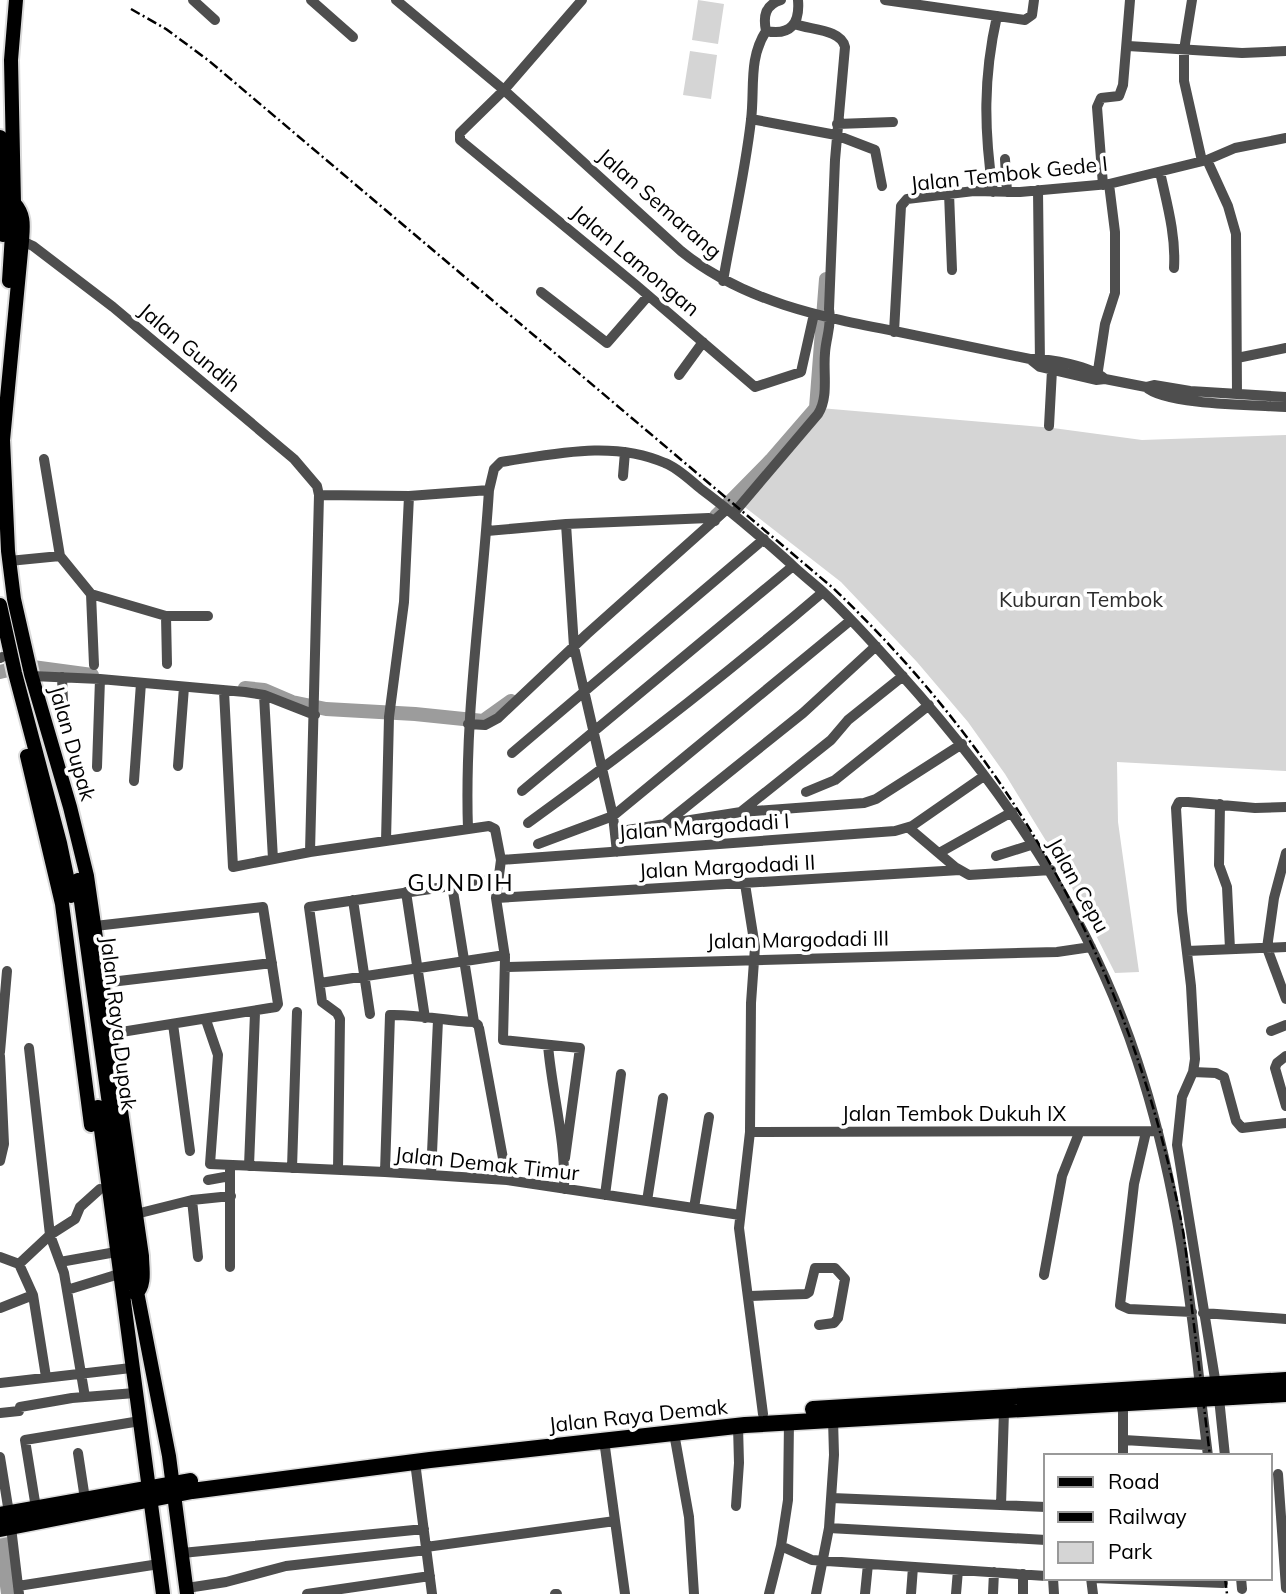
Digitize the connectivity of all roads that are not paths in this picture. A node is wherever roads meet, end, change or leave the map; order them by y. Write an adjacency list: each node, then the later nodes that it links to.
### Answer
1 (16, 0): 20 (main road)
2 (193, 0): 13 (street)
3 (311, 0): 16 (street)
4 (396, 0): 21 (street, Jalan Semarang)
5 (582, 0): 21 (street)
6 (781, 0): 15 (street)
7 (798, 0): 14 (street)
8 (885, 0): 12 (street)
9 (1034, 0): 12 (street)
10 (1130, 0): 17 (street)
11 (1192, 0): 18 (street)
12 (997, 16): 33 (street)
13 (215, 20)
14 (795, 24): 15 (street); 24 (street)
15 (766, 31): 22 (street)
16 (353, 37)
17 (1128, 46): 18 (street); 30 (street)
18 (1184, 50): 19 (street); 28 (street)
19 (1286, 51)
20 (5, 60): 36 (main road)
21 (504, 90): 40 (street, Jalan Semarang); 43 (street, Jalan Lamongan)
22 (751, 119): 24 (street); 40 (street)
23 (893, 122): 24 (street)
24 (837, 130): 31 (street); 44 (street)
25 (0, 137): 36 (main road)
26 (1286, 138): 28 (street, Jalan Tembok Gede I)
27 (1005, 159): 34 (street)
28 (1204, 160): 29 (street, Jalan Tembok Gede I); 49 (street)
29 (1160, 172): 30 (street, Jalan Tembok Gede I); 38 (street)
30 (1106, 184): 32 (street, Jalan Tembok Gede I); 53 (street)
31 (882, 186)
32 (1038, 190): 34 (street, Jalan Tembok Gede I); 50 (street)
33 (993, 192): 34 (street, Jalan Tembok Gede I); 35 (street, Jalan Tembok Gede I)
34 (1007, 192)
35 (949, 193): 39 (street); 45 (street, Jalan Tembok Gede I)
36 (6, 199): 37 (main road, Jalan Dupak); 41 (main road); 46 (main road)
37 (22, 241): 46 (main road, Jalan Dupak); 65 (street, Jalan Gundih)
38 (1174, 268)
39 (952, 270)
40 (723, 281): 44 (street, Jalan Semarang)
41 (0, 285)
42 (541, 292): 43 (street)
43 (648, 296): 47 (street, Jalan Lamongan)
44 (823, 316): 45 (street, Jalan Semarang); 47 (street, Jalan Lamongan); 67 (street)
45 (894, 331): 50 (street, Jalan Semarang)
46 (8, 342): 54 (main road); 62 (main road, Jalan Dupak)
47 (703, 342): 52 (street)
48 (1286, 348): 49 (street)
49 (1237, 358): 56 (street)
50 (1037, 362): 51 (street, Jalan Semarang); 53 (street, Jalan Semarang)
51 (1052, 370): 53 (street, Jalan Semarang); 59 (street)
52 (680, 375)
53 (1100, 377): 55 (street, Jalan Semarang)
54 (0, 384)
55 (1146, 387): 56 (street, Jalan Semarang); 58 (street, Jalan Semarang)
56 (1237, 394): 57 (street, Jalan Semarang)
57 (1286, 397)
58 (1286, 407)
59 (1049, 426)
60 (625, 452): 63 (street); 64 (street, Jalan Cepu); 67 (street, Jalan Cepu)
61 (44, 458): 72 (street)
62 (1, 464): 73 (main road, Jalan Dupak)
63 (623, 476)
64 (489, 490): 66 (street); 70 (street)
65 (319, 495): 66 (street); 96 (street)
66 (409, 496): 119 (street)
67 (728, 509): 68 (street); 71 (street, Jalan Cepu)
68 (713, 520): 69 (street); 82 (street)
69 (566, 524): 70 (street); 82 (street)
70 (486, 531): 97 (street)
71 (764, 539): 74 (street, Jalan Cepu); 92 (street)
72 (60, 556): 73 (street); 77 (street)
73 (5, 562): 75 (main road, Jalan Raya Dupak); 86 (main road, Jalan Dupak)
74 (793, 566): 76 (street, Jalan Cepu); 99 (street)
75 (2, 582): 86 (main road, Jalan Raya Dupak)
76 (823, 592): 81 (street, Jalan Cepu); 104 (street)
77 (91, 594): 80 (street); 85 (street)
78 (0, 605): 86 (main road, Jalan Raya Dupak)
79 (208, 616): 80 (street)
80 (166, 617): 84 (street)
81 (851, 620): 83 (street, Jalan Cepu); 113 (street)
82 (574, 645): 92 (street); 97 (street)
83 (876, 646): 87 (street, Jalan Cepu); 115 (street)
84 (167, 664)
85 (94, 665)
86 (15, 666): 88 (street); 137 (main road, Jalan Dupak); 142 (main road, Jalan Raya Dupak); 210 (main road, Jalan Raya Dupak)
87 (903, 676): 95 (street, Jalan Cepu); 111 (street)
88 (62, 677): 89 (street); 98 (street)
89 (100, 679): 90 (street); 103 (street)
90 (141, 683): 91 (street); 106 (street)
91 (184, 687): 93 (street); 102 (street)
92 (585, 689): 99 (street); 101 (street)
93 (224, 691): 94 (street); 127 (street)
94 (264, 695): 96 (street); 127 (street)
95 (929, 705): 100 (street, Jalan Cepu); 108 (street)
96 (315, 710): 122 (street)
97 (468, 722): 117 (street)
98 (64, 728)
99 (593, 733): 104 (street); 107 (street)
100 (962, 744): 105 (street, Jalan Cepu); 111 (street)
101 (512, 753)
102 (178, 766)
103 (97, 767)
104 (602, 770): 113 (street); 114 (street)
105 (984, 776): 112 (street, Jalan Cepu); 116 (street)
106 (134, 781)
107 (522, 791)
108 (806, 792)
109 (1220, 804): 110 (street); 141 (street); 143 (street)
110 (1286, 807)
111 (741, 812): 115 (street)
112 (1012, 812): 121 (street, Jalan Cepu); 124 (street)
113 (613, 816): 118 (street); 120 (street)
114 (528, 823)
115 (666, 823): 118 (street)
116 (909, 828): 123 (street, Jalan Margodadi I); 124 (street)
117 (468, 829): 119 (street); 128 (street)
118 (615, 832): 123 (street)
119 (386, 841): 122 (street)
120 (538, 844)
121 (1034, 844): 126 (street); 130 (street, Jalan Cepu)
122 (310, 852): 127 (street)
123 (617, 852): 128 (street, Jalan Margodadi I)
124 (939, 853): 129 (street)
125 (1286, 853): 140 (street)
126 (996, 856)
127 (273, 859)
128 (501, 860): 131 (street)
129 (960, 870): 130 (street, Jalan Margodadi II); 132 (street, Jalan Margodadi II)
130 (1051, 870): 138 (street, Jalan Cepu)
131 (498, 879): 133 (street); 135 (street)
132 (746, 884): 135 (street, Jalan Margodadi II); 144 (street)
133 (452, 885): 134 (street); 145 (street)
134 (406, 892): 136 (street); 148 (street)
135 (496, 898): 146 (street)
136 (353, 900): 150 (street); 152 (street)
137 (95, 926): 147 (street); 151 (main road, Jalan Dupak)
138 (1091, 947): 144 (street, Jalan Margodadi III); 176 (street, Jalan Cepu)
139 (1286, 947): 140 (street)
140 (1266, 948): 141 (street); 153 (street)
141 (1230, 949): 143 (street)
142 (73, 950): 190 (main road); 199 (main road, Jalan Raya Dupak)
143 (1187, 951): 170 (street)
144 (754, 959): 146 (street, Jalan Margodadi III); 177 (street)
145 (464, 960): 146 (street, Jalan Margodadi III); 148 (street, Jalan Margodadi III); 161 (street)
146 (505, 961): 165 (street)
147 (272, 963): 151 (street); 160 (street)
148 (417, 968): 150 (street, Jalan Margodadi III); 157 (street)
149 (7, 971): 168 (street)
150 (364, 977): 152 (street, Jalan Margodadi III); 156 (street)
151 (102, 983): 164 (main road, Jalan Dupak)
152 (320, 983): 184 (street)
153 (1286, 999)
154 (297, 1012): 183 (street)
155 (255, 1013): 182 (street)
156 (370, 1014)
157 (425, 1018): 158 (street); 186 (street)
158 (438, 1020): 161 (street); 187 (street)
159 (207, 1023): 185 (street)
160 (173, 1024): 164 (street); 179 (street)
161 (477, 1025): 165 (street); 189 (street)
162 (1286, 1025): 163 (street)
163 (1271, 1031)
164 (109, 1034): 197 (main road, Jalan Dupak)
165 (503, 1034): 166 (street)
166 (548, 1045): 180 (street); 180 (street)
167 (29, 1048): 200 (street)
168 (0, 1054): 181 (street)
169 (1286, 1056): 173 (street)
170 (1194, 1072): 175 (street); 214 (street)
171 (621, 1074): 192 (street)
172 (663, 1098): 195 (street)
173 (1286, 1107)
174 (709, 1117): 196 (street)
175 (1286, 1123)
176 (1152, 1131): 178 (street, Jalan Tembok Dukuh IX); 214 (street, Jalan Cepu); 214 (street)
177 (750, 1132): 178 (street, Jalan Tembok Dukuh IX); 198 (street)
178 (1079, 1133): 208 (street)
179 (190, 1151)
180 (565, 1158): 191 (street)
181 (0, 1161)
182 (249, 1166): 183 (street, Jalan Demak Timur); 185 (street, Jalan Demak Timur)
183 (292, 1168): 184 (street, Jalan Demak Timur)
184 (338, 1170): 186 (street, Jalan Demak Timur)
185 (230, 1171): 188 (street, Jalan Demak Timur); 193 (street)
186 (385, 1172): 187 (street, Jalan Demak Timur)
187 (431, 1175): 189 (street, Jalan Demak Timur)
188 (208, 1180)
189 (507, 1180): 191 (street, Jalan Demak Timur)
190 (100, 1189): 199 (main road); 200 (street)
191 (564, 1189): 192 (street, Jalan Demak Timur)
192 (605, 1195): 195 (street, Jalan Demak Timur)
193 (231, 1196): 194 (street); 206 (street)
194 (192, 1200): 197 (street); 202 (street)
195 (647, 1201): 196 (street, Jalan Demak Timur)
196 (694, 1208): 198 (street, Jalan Demak Timur)
197 (136, 1214): 210 (main road, Jalan Dupak)
198 (740, 1215): 212 (street)
199 (113, 1233): 201 (main road, Jalan Raya Dupak)
200 (50, 1235): 204 (street); 205 (street)
201 (116, 1252): 204 (street); 207 (main road, Jalan Raya Dupak)
202 (198, 1257)
203 (0, 1258): 205 (street)
204 (60, 1262): 209 (street)
205 (19, 1264): 211 (street)
206 (230, 1267)
207 (119, 1274): 209 (street); 217 (main road, Jalan Raya Dupak)
208 (1044, 1275)
209 (67, 1290): 218 (street)
210 (136, 1294): 247 (main road, Jalan Raya Dupak)
211 (33, 1295): 213 (street); 219 (street)
212 (750, 1296): 216 (street); 231 (street)
213 (0, 1308)
214 (1197, 1313): 215 (street); 222 (street, Jalan Cepu); 222 (street)
215 (1286, 1319)
216 (819, 1325)
217 (131, 1368): 218 (street); 223 (main road, Jalan Raya Dupak)
218 (82, 1372): 219 (street); 225 (street)
219 (48, 1377): 221 (street); 226 (street)
220 (1286, 1380): 222 (highway, Jalan Raya Demak)
221 (0, 1383)
222 (1209, 1392): 224 (highway, Jalan Raya Demak); 227 (highway, Jalan Raya Demak); 228 (highway, Jalan Raya Demak); 239 (street); 243 (street)
223 (135, 1393): 225 (street); 233 (main road, Jalan Raya Dupak)
224 (1286, 1394)
225 (85, 1397): 226 (street)
226 (51, 1402): 230 (street)
227 (1123, 1404): 229 (highway, Jalan Raya Demak); 238 (street)
228 (945, 1407): 229 (highway, Jalan Raya Demak); 231 (highway, Jalan Raya Demak); 232 (highway, Jalan Raya Demak)
229 (1004, 1411): 251 (street)
230 (0, 1413)
231 (763, 1414): 240 (highway, Jalan Raya Demak)
232 (833, 1419): 234 (highway, Jalan Raya Demak); 249 (street)
233 (140, 1421): 248 (main road, Jalan Raya Dupak); 254 (street)
234 (789, 1421): 235 (highway, Jalan Raya Demak); 260 (street)
235 (738, 1426): 236 (highway, Jalan Raya Demak); 252 (street)
236 (674, 1433): 237 (highway, Jalan Raya Demak); 282 (street)
237 (604, 1440): 240 (highway, Jalan Raya Demak); 256 (street)
238 (1124, 1440): 239 (street); 242 (street)
239 (1207, 1450)
240 (469, 1451): 245 (highway, Jalan Raya Demak); 247 (highway, Jalan Raya Demak)
241 (78, 1453): 250 (street)
242 (1123, 1454)
243 (1224, 1454)
244 (0, 1457): 255 (street)
245 (415, 1462): 247 (highway, Jalan Raya Demak); 258 (street)
246 (1278, 1474): 275 (street)
247 (174, 1488): 248 (highway, Jalan Raya Demak); 262 (main road, Jalan Raya Dupak)
248 (148, 1494): 250 (highway, Jalan Raya Demak); 255 (highway, Jalan Raya Demak); 264 (main road, Jalan Raya Dupak)
249 (832, 1498): 251 (street); 257 (street)
250 (85, 1499): 254 (highway, Jalan Raya Demak)
251 (1001, 1505): 253 (street)
252 (736, 1506)
253 (1044, 1507)
254 (36, 1508): 255 (highway, Jalan Raya Demak)
255 (4, 1521): 276 (street)
256 (615, 1521): 261 (street); 281 (street)
257 (829, 1528): 259 (street); 263 (street)
258 (424, 1530): 261 (street); 262 (street)
259 (1044, 1540)
260 (780, 1546): 263 (street); 283 (street)
261 (426, 1549): 270 (street); 277 (street)
262 (183, 1553): 277 (main road, Jalan Raya Dupak)
263 (822, 1561): 265 (street); 284 (street)
264 (159, 1564): 276 (street); 278 (main road, Jalan Raya Dupak)
265 (868, 1564): 266 (street); 285 (street)
266 (914, 1567): 267 (street); 286 (street)
267 (958, 1570): 268 (street); 287 (street)
268 (994, 1572): 269 (street); 288 (street)
269 (1023, 1574): 271 (street); 289 (street)
270 (430, 1576): 279 (street); 280 (street)
271 (1044, 1576)
272 (1135, 1580): 273 (street); 290 (street)
273 (1173, 1581): 274 (street); 291 (street)
274 (1223, 1585)
275 (1286, 1588)
276 (19, 1590)
277 (187, 1591)
278 (163, 1594)
279 (307, 1594)
280 (432, 1594)
281 (625, 1594)
282 (694, 1594)
283 (769, 1594)
284 (816, 1594)
285 (865, 1594)
286 (911, 1594)
287 (956, 1594)
288 (993, 1594)
289 (1023, 1594)
290 (1136, 1594)
291 (1174, 1594)

